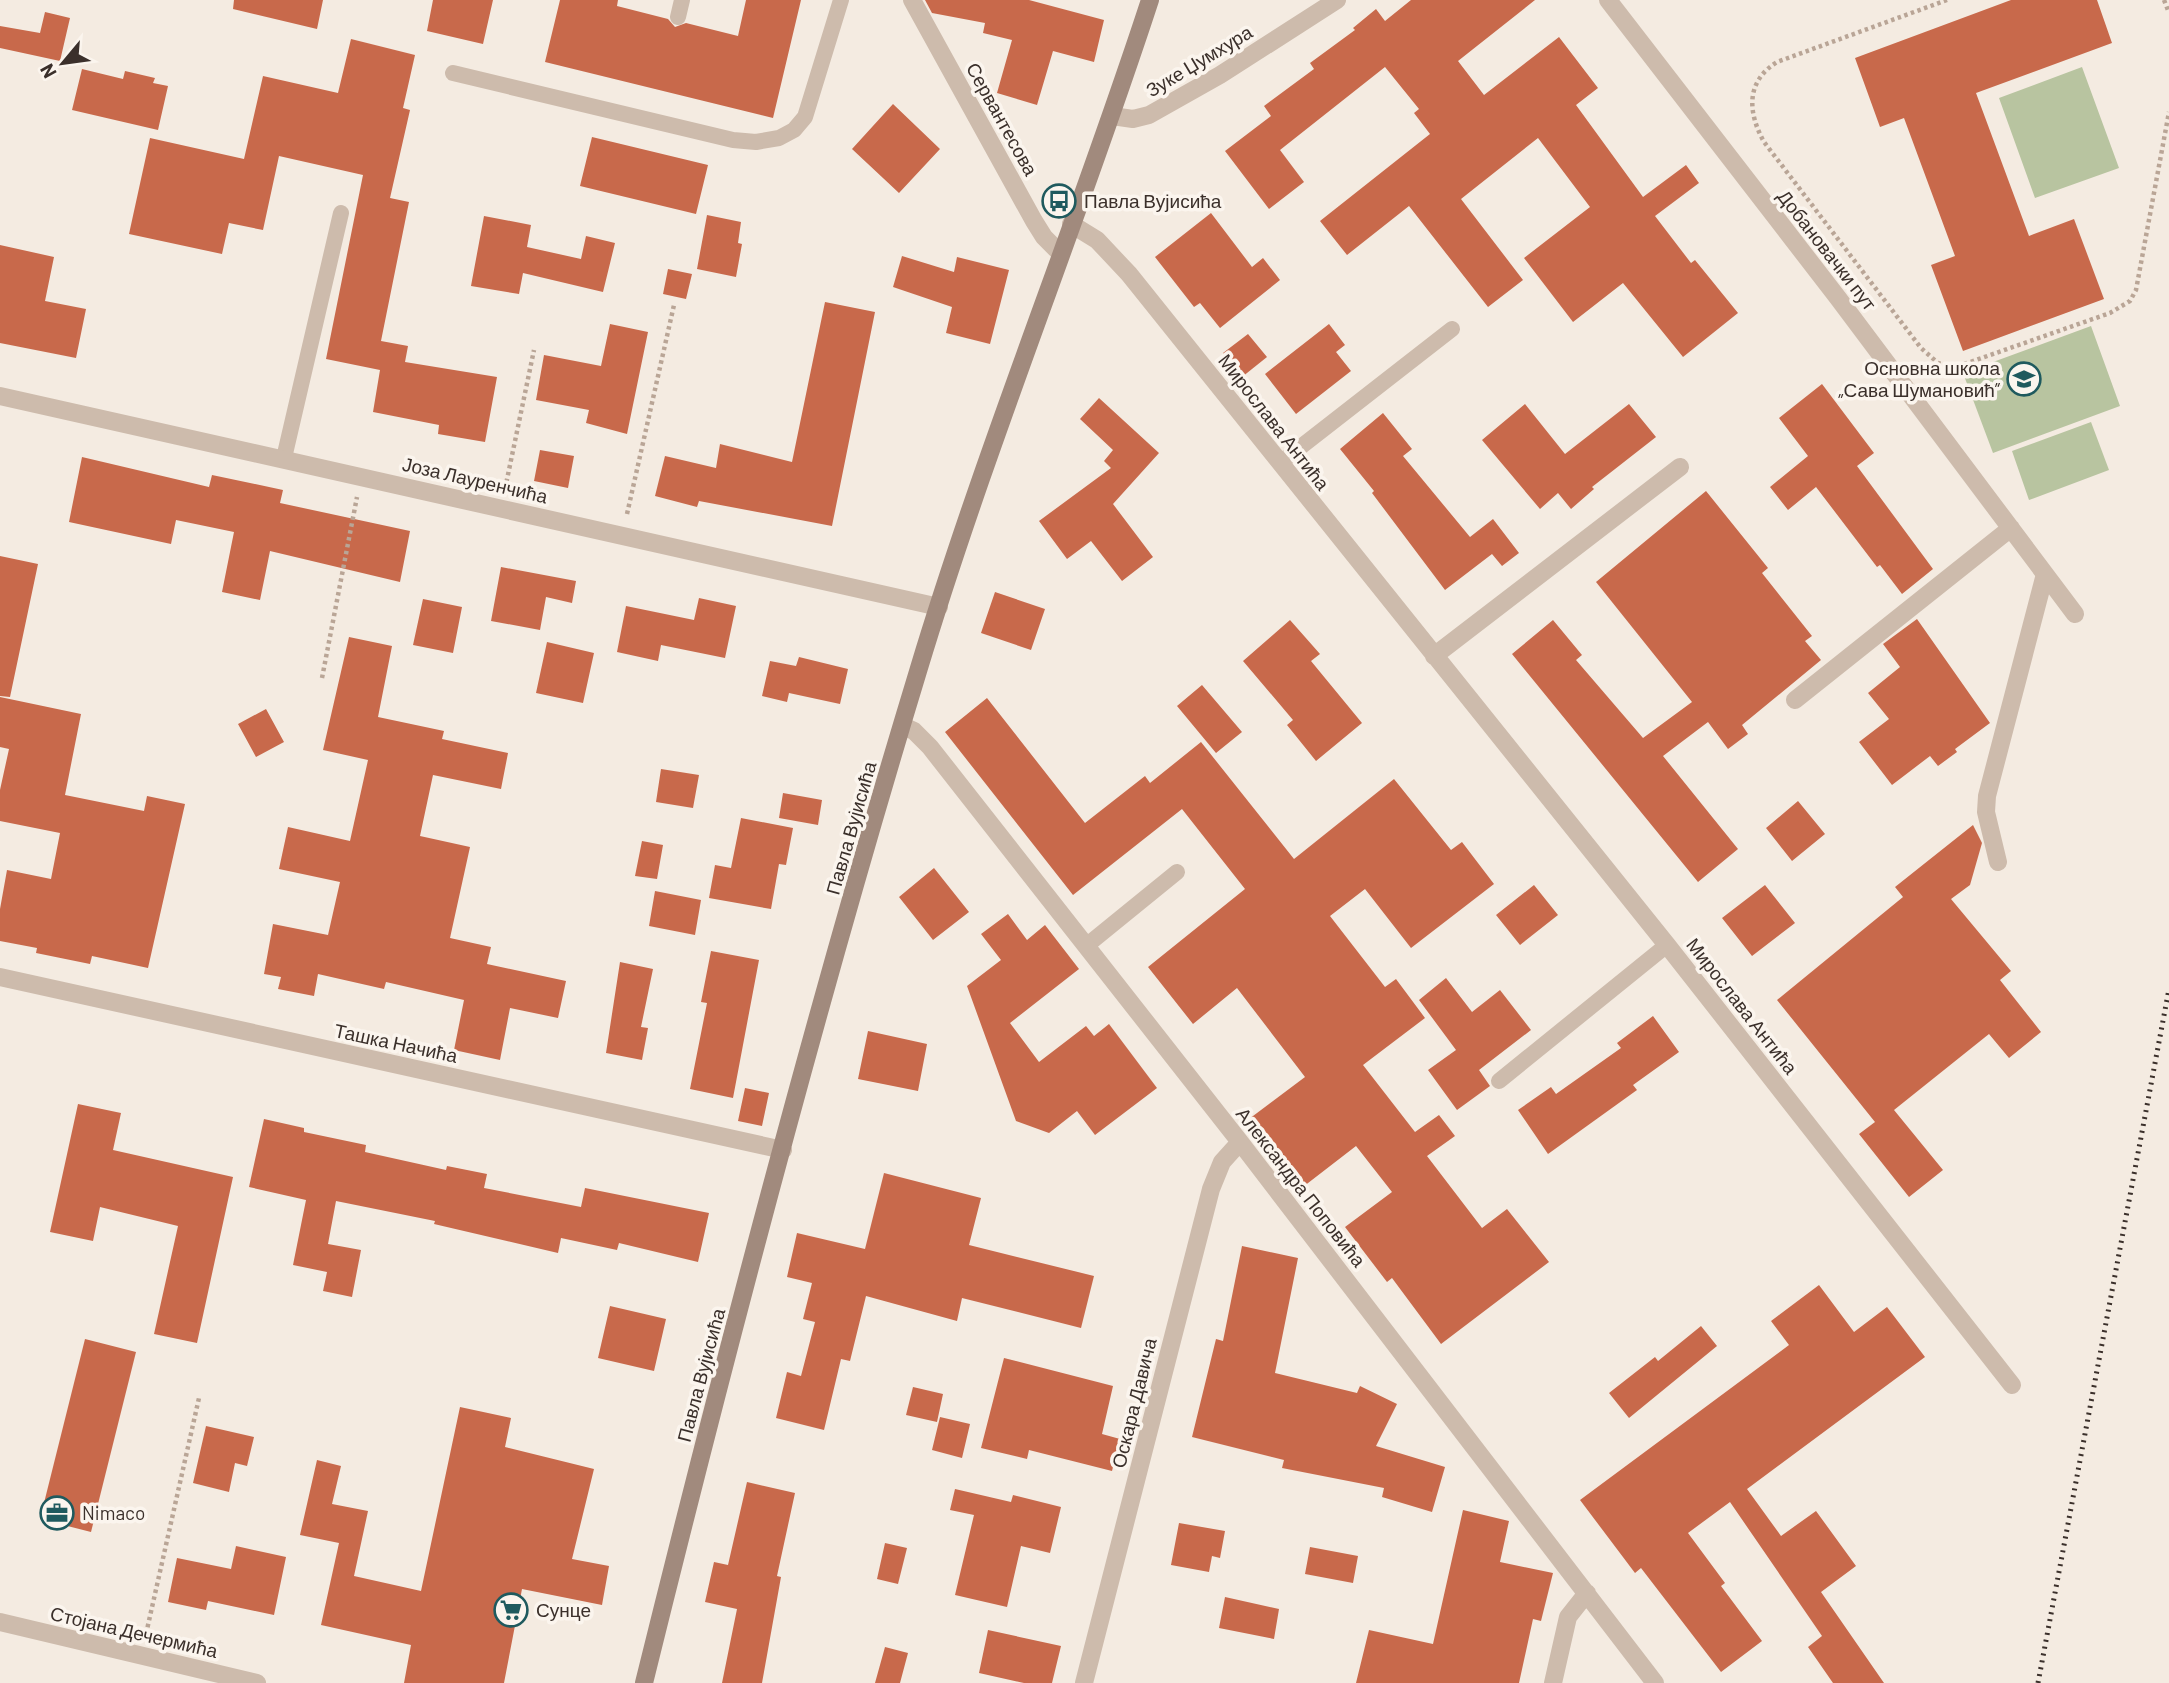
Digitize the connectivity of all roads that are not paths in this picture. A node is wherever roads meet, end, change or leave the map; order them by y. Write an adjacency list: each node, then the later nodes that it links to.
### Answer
1 (682, 0): 7 (lane)
2 (841, 0): 8 (lane)
3 (912, 0): 12 (street, Сервантесова)
4 (1150, 0): 9 (street, Павла Вујисића)
5 (1337, 0): 9 (street, Зуке Џумхура)
6 (1608, 0): 18 (street, Добановачки пут)
7 (678, 17)
8 (453, 73)
9 (1112, 116): 11 (street, Павла Вујисића)
10 (341, 213): 15 (lane)
11 (1072, 224): 12 (street, Павла Вујисића); 16 (street, Мирослава Антића)
12 (1060, 253): 20 (street, Павла Вујисића)
13 (1452, 328): 16 (lane)
14 (0, 396): 15 (street, Јоза Лауренчића)
15 (284, 458): 20 (street, Јоза Лауренчића)
16 (1280, 463): 22 (street, Мирослава Антића)
17 (1679, 467): 22 (street)
18 (2011, 528): 19 (street, Добановачки пут); 23 (street)
19 (2045, 574): 21 (street, Добановачки пут); 25 (street)
20 (939, 607): 24 (street, Павла Вујисића)
21 (2075, 614)
22 (1434, 656): 27 (street, Мирослава Антића)
23 (1795, 700)
24 (903, 726): 28 (street, Александра Поповића); 32 (street, Павла Вујисића)
25 (1998, 862)
26 (1177, 872): 28 (lane)
27 (1667, 945): 30 (lane); 33 (street, Мирослава Антића)
28 (1086, 946): 31 (street, Александра Поповића)
29 (0, 977): 32 (street, Ташка Начића)
30 (1499, 1081)
31 (1240, 1142): 34 (street, Александра Поповића); 38 (street, Оскара Давича)
32 (783, 1150): 37 (street, Павла Вујисића)
33 (2012, 1385)
34 (1587, 1593): 39 (street); 40 (street, Александра Поповића)
35 (0, 1622): 36 (street, Стојана Дечермића)
36 (257, 1683)
37 (644, 1683)
38 (1084, 1683)
39 (1553, 1683)
40 (1655, 1683)

